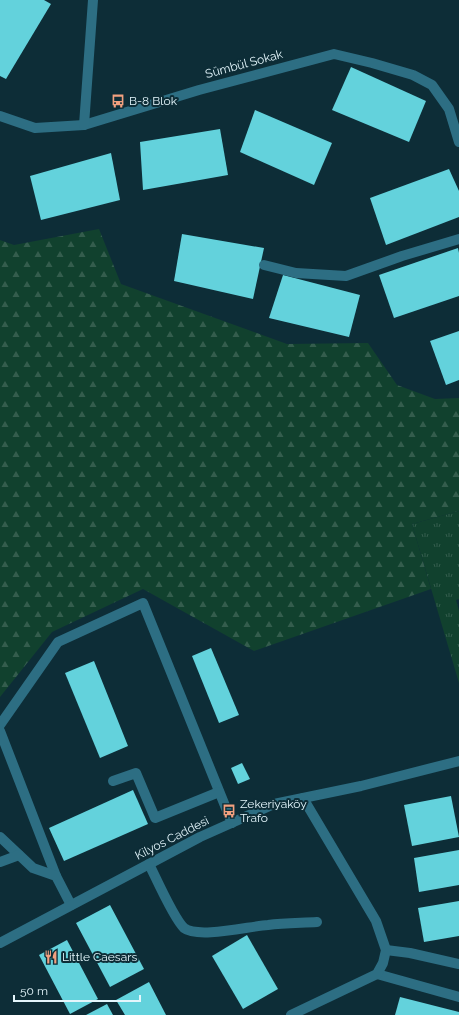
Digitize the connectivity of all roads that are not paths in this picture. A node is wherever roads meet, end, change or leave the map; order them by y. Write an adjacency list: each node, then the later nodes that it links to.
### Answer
1 (93, 0): 3 (street)
2 (0, 116): 3 (street, Sümbül Sokak)
3 (84, 125): 4 (street, Sümbül Sokak)
4 (459, 142)
5 (459, 239): 6 (street)
6 (264, 265)
7 (0, 726): 11 (street)
8 (0, 731): 18 (street)
9 (459, 761): 12 (street, Kilyos Caddesi)
10 (113, 781): 11 (street)
11 (219, 792): 13 (street)
12 (303, 798): 13 (street, Kilyos Caddesi); 22 (street)
13 (232, 823): 17 (street, Kilyos Caddesi)
14 (0, 837): 15 (street)
15 (19, 855): 16 (street); 18 (street)
16 (0, 862)
17 (149, 864): 19 (street, Kilyos Caddesi); 20 (street)
18 (56, 876): 19 (street)
19 (71, 905): 21 (street, Kilyos Caddesi)
20 (317, 922)
21 (0, 942)
22 (386, 950): 23 (street); 24 (street)
23 (459, 964)
24 (377, 974): 25 (street); 26 (street)
25 (459, 997)
26 (291, 1015)

